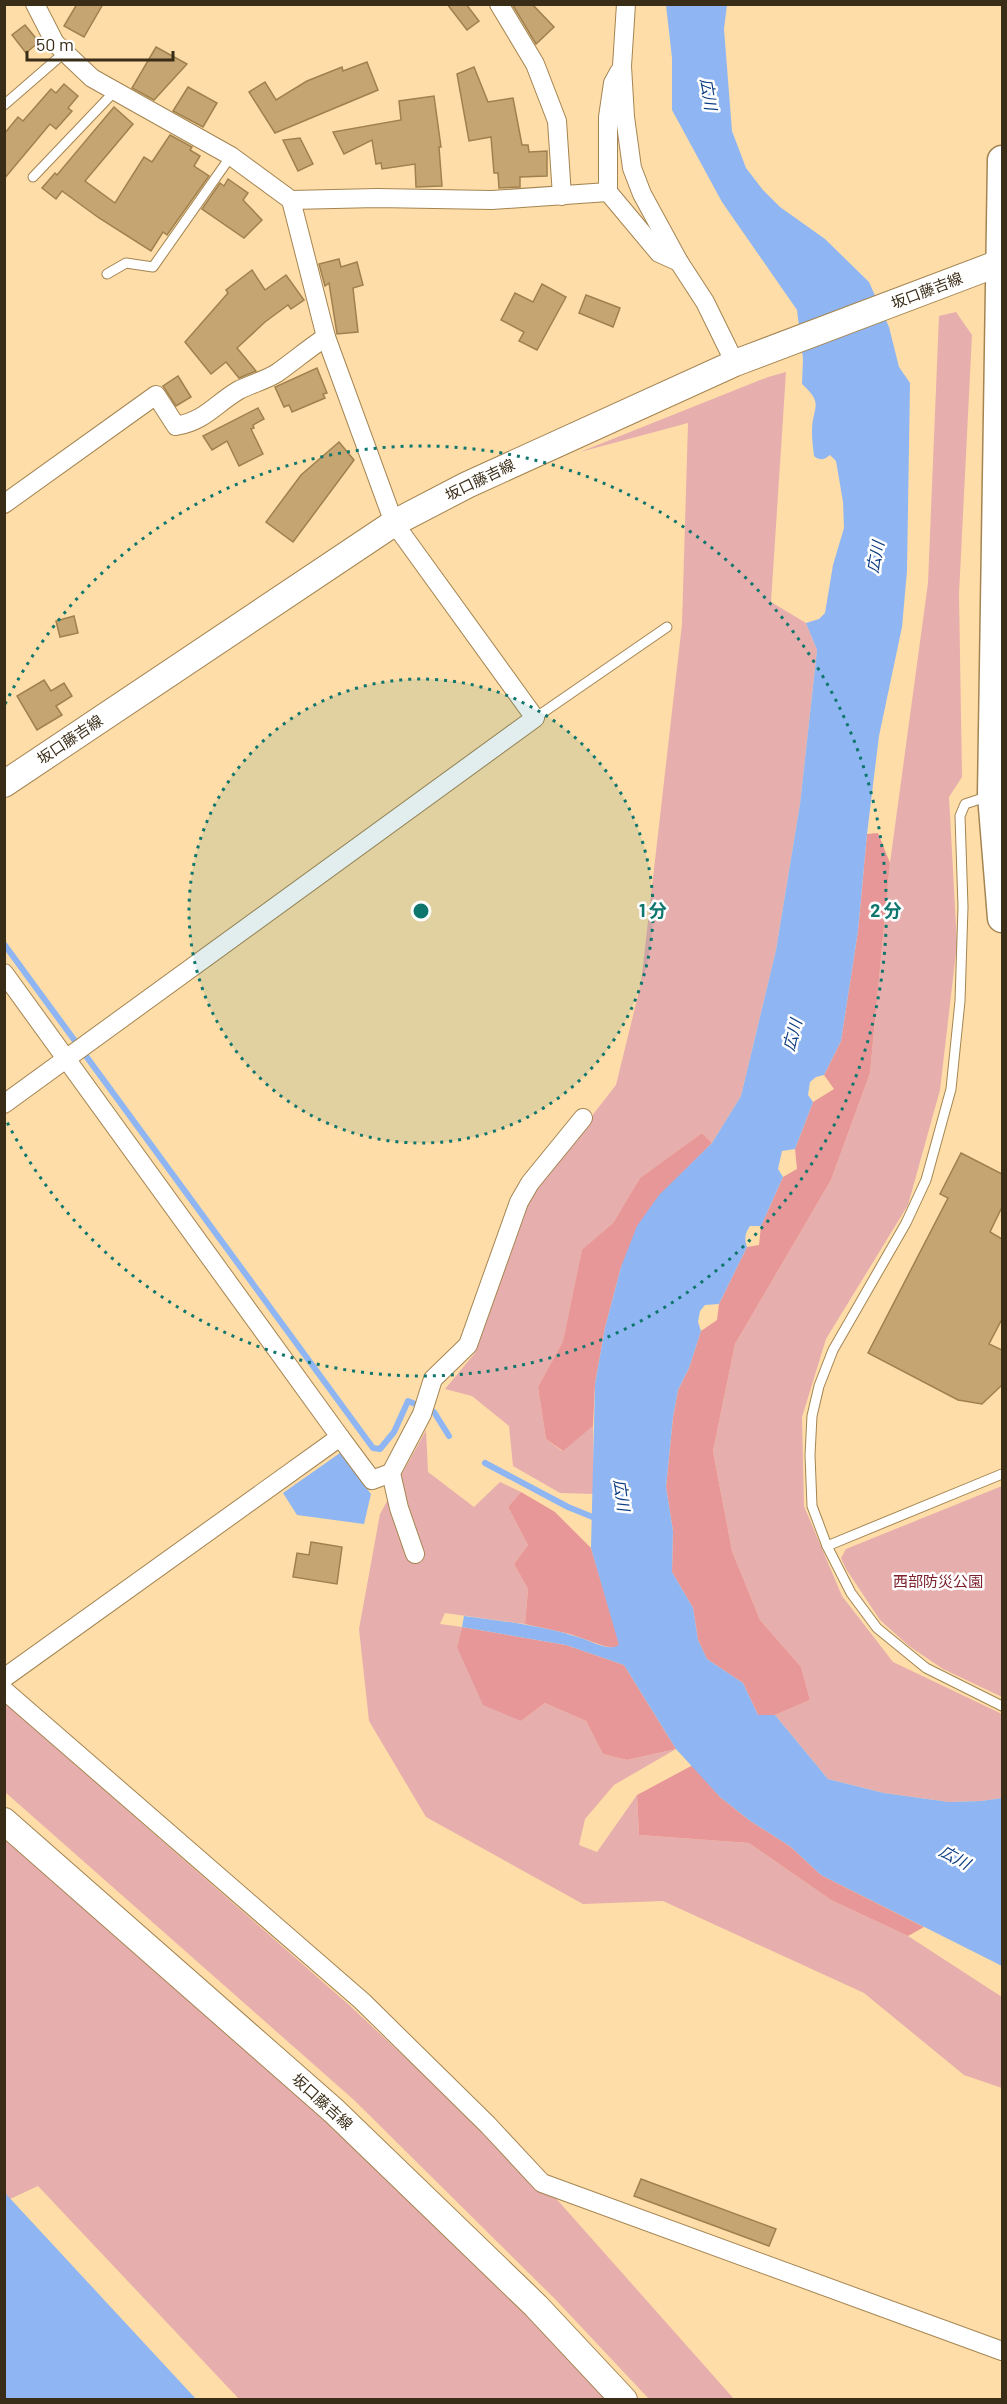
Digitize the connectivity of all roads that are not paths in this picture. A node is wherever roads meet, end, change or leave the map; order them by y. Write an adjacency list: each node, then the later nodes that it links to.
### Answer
1 (499, 4): 12 (street)
2 (626, 4): 5 (street)
3 (38, 6): 4 (street)
4 (64, 53): 6 (street); 7 (lane)
5 (622, 66): 11 (street); 14 (street)
6 (114, 92): 8 (street); 10 (lane)
7 (4, 105)
8 (231, 156): 13 (street); 16 (lane)
9 (1002, 160): 15 (main road)
10 (33, 177)
11 (608, 192): 12 (street); 14 (street)
12 (562, 196): 13 (street)
13 (291, 200): 17 (street)
14 (679, 261): 18 (street)
15 (1001, 262): 18 (main road, 坂口藤吉線); 24 (main road)
16 (107, 274)
17 (326, 337): 19 (street); 20 (street)
18 (741, 361): 20 (main road, 坂口藤吉線)
19 (4, 504)
20 (394, 523): 22 (street); 23 (main road, 坂口藤吉線)
21 (667, 627): 22 (lane)
22 (535, 718): 27 (street)
23 (4, 784)
24 (992, 795): 25 (main road); 33 (lane)
25 (1002, 918)
26 (4, 973): 27 (street)
27 (69, 1057): 28 (street); 30 (street)
28 (4, 1104)
29 (583, 1118): 31 (street)
30 (340, 1437): 31 (street); 35 (street)
31 (391, 1473): 34 (street)
32 (1002, 1474): 33 (lane)
33 (827, 1546): 37 (lane)
34 (415, 1554)
35 (4, 1678)
36 (4, 1690): 39 (street)
37 (1002, 1706)
38 (4, 1821): 40 (main road, 坂口藤吉線)
39 (1002, 2351)
40 (624, 2400)

